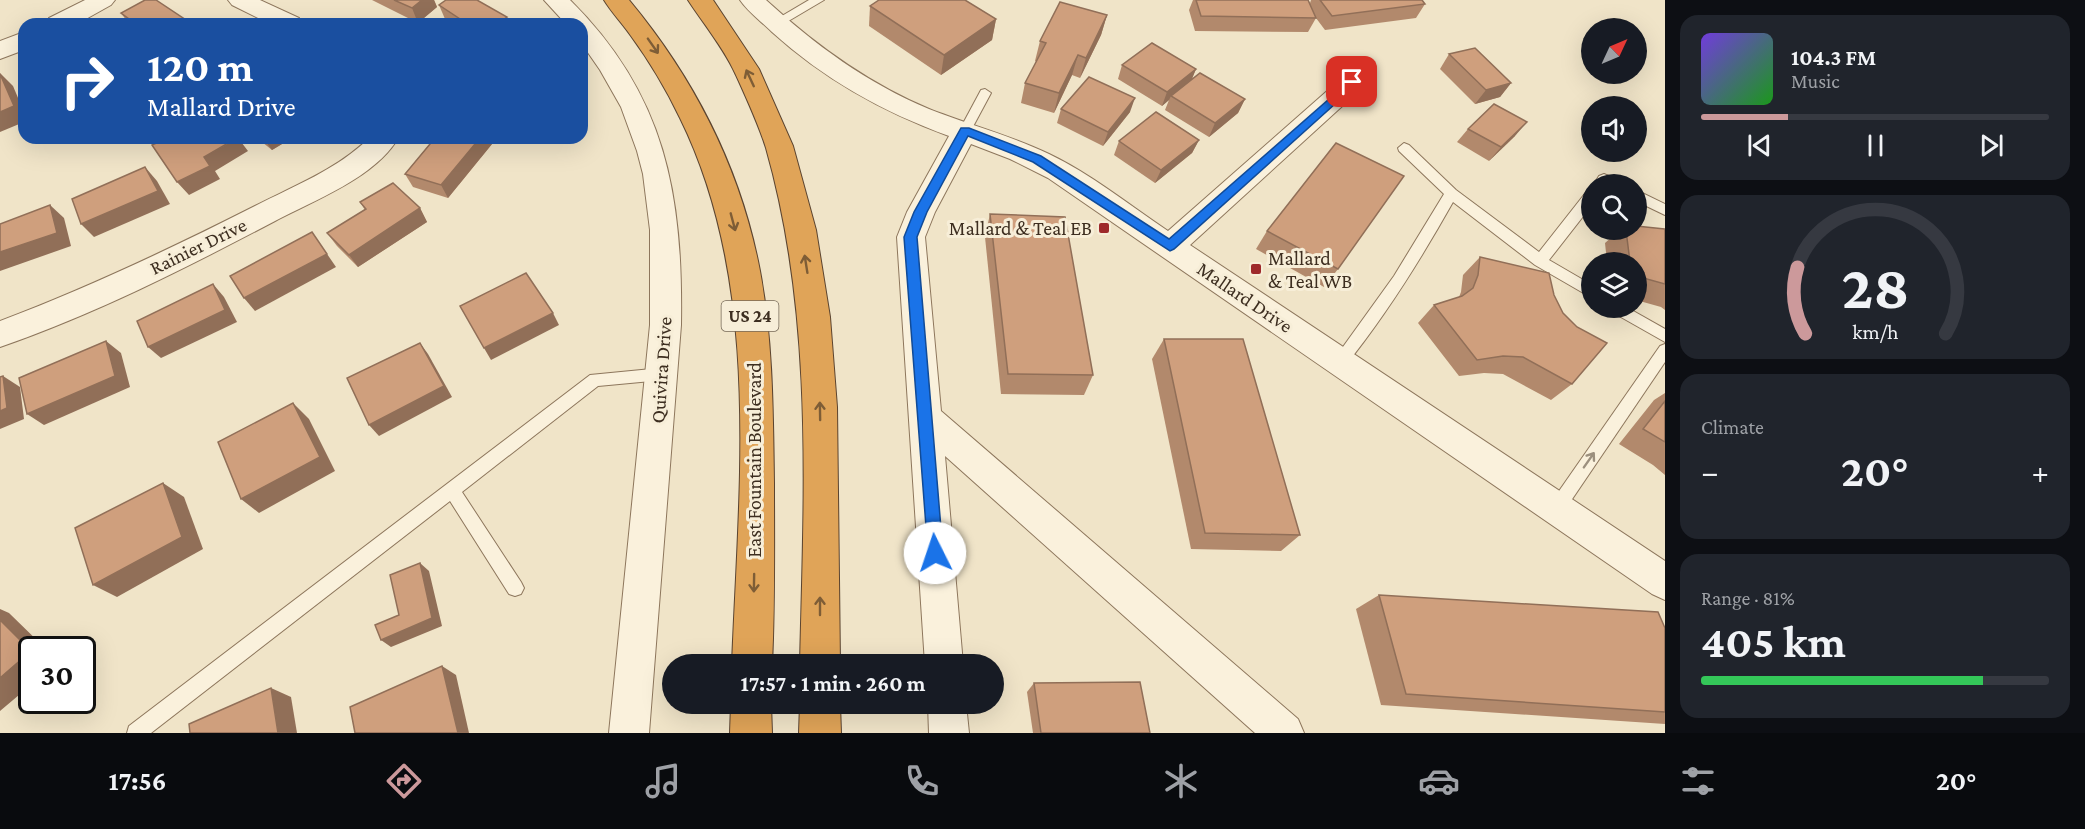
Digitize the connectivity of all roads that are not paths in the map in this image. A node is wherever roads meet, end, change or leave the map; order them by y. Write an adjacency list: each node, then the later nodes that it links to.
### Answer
1 (102, 0): 8 (street)
2 (240, 0): 9 (street)
3 (556, 0): 10 (street, Quivira Drive)
4 (616, 0): 38 (highway, East Fountain Boulevard / US 24, one-way to 38)
5 (700, 0): 39 (highway, one-way to 5)
6 (752, 0): 11 (street, Mallard Drive)
7 (818, 0): 11 (lane)
8 (69, 18)
9 (278, 18)
10 (574, 18)
11 (776, 23): 17 (street, Mallard Drive)
12 (588, 35): 32 (street, Quivira Drive)
13 (18, 43): 14 (street)
14 (0, 51)
15 (1352, 82): 24 (street)
16 (985, 93): 17 (lane)
17 (965, 131): 24 (street, Mallard Drive); 33 (street)
18 (378, 144): 28 (street, Rainier Drive)
19 (1404, 148): 20 (lane)
20 (1451, 193): 25 (lane); 31 (lane)
21 (1647, 201): 23 (lane)
22 (1581, 209): 25 (lane)
23 (1665, 210)
24 (1170, 246): 31 (street, Mallard Drive)
25 (1540, 261): 26 (lane)
26 (1581, 285)
27 (1634, 318): 29 (lane)
28 (0, 334)
29 (1665, 336)
30 (1665, 350): 35 (lane, one-way to 30)
31 (1340, 362): 35 (street, Mallard Drive)
32 (662, 374): 34 (lane); 45 (street, Quivira Drive)
33 (925, 418): 40 (street); 49 (street)
34 (452, 490): 37 (lane); 44 (lane)
35 (1556, 508): 36 (street, Mallard Drive)
36 (1665, 582)
37 (514, 588)
38 (752, 654)
39 (820, 654)
40 (943, 654)
41 (751, 714): 46 (highway)
42 (820, 714): 47 (highway)
43 (948, 714): 48 (street)
44 (136, 733)
45 (629, 733)
46 (751, 733)
47 (820, 733)
48 (949, 733)
49 (1284, 733)

